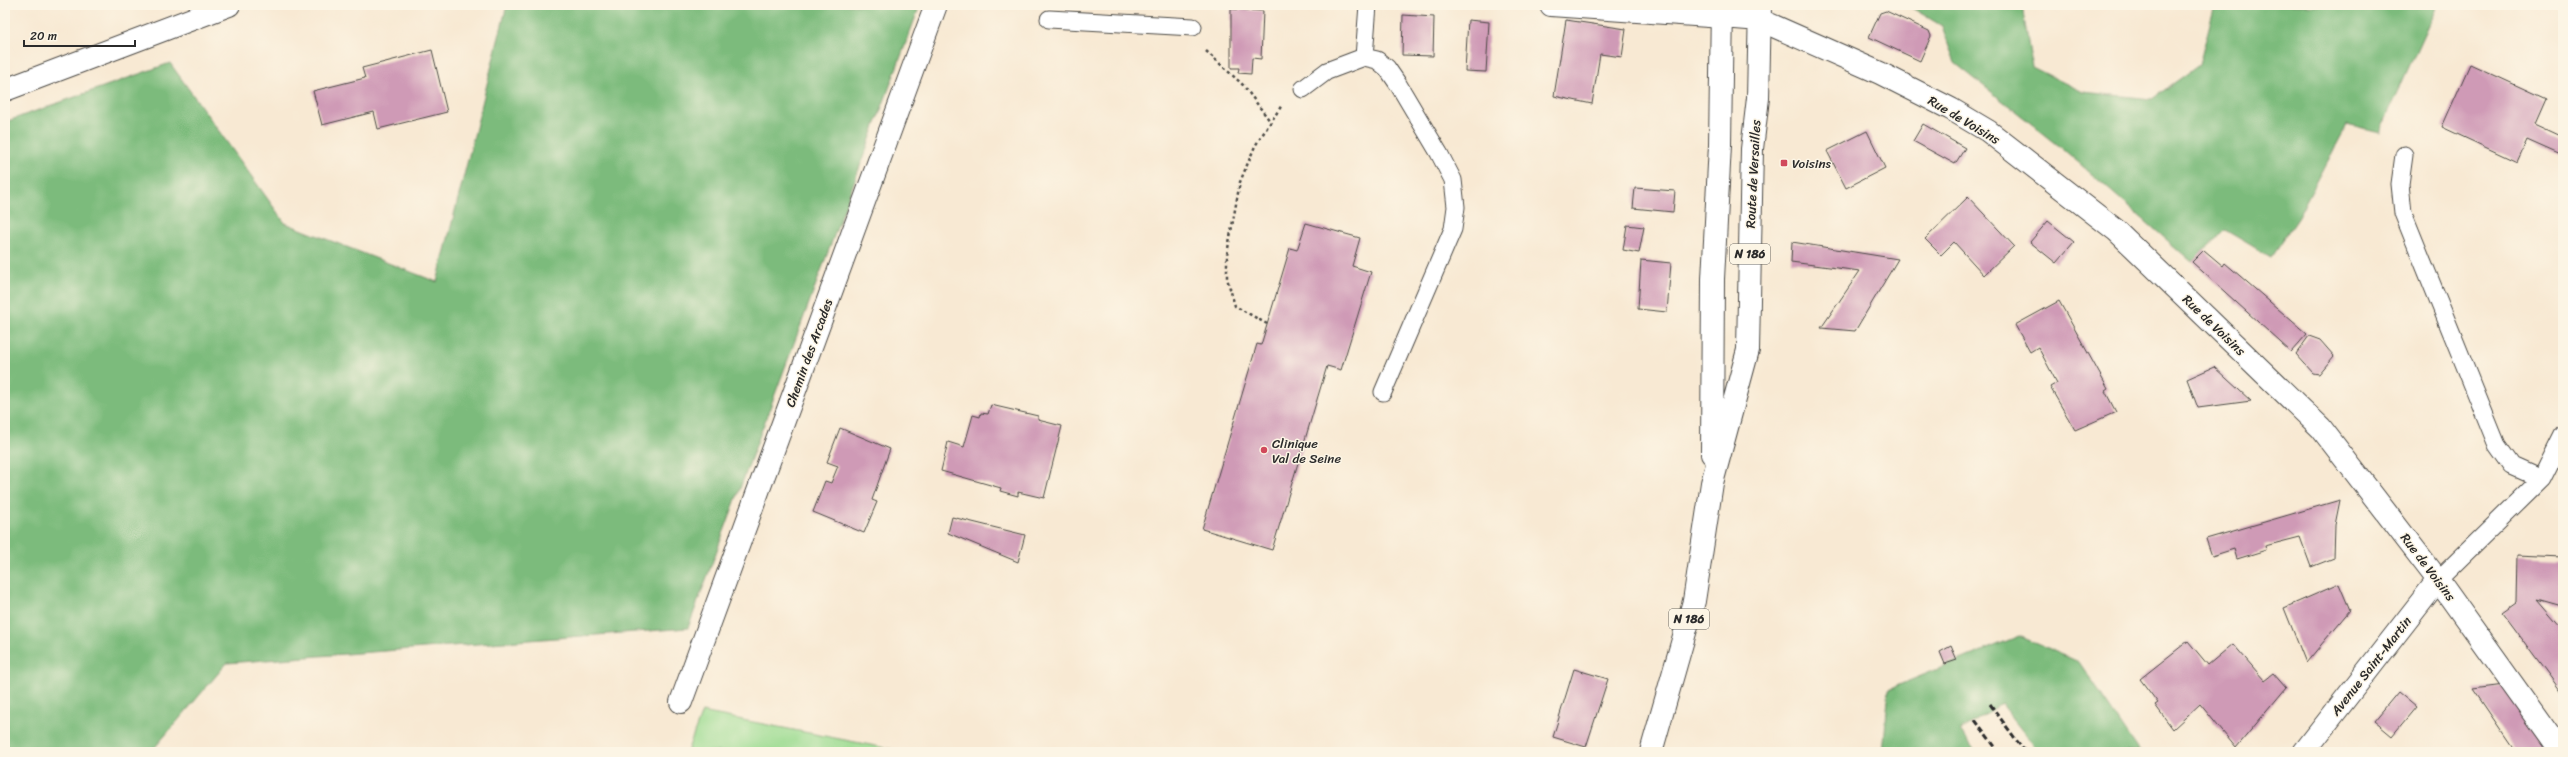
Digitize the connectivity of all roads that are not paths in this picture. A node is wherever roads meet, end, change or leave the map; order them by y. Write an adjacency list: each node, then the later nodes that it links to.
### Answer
1 (229, 5): 11 (street)
2 (936, 5): 18 (street, Chemin des Arcades)
3 (1368, 5): 9 (lane)
4 (1551, 5): 5 (street, Rue de Voisins)
5 (1722, 11): 6 (street, Rue de Voisins); 16 (street, Route de Versailles / N 186)
6 (1760, 12): 16 (street, Route de Versailles / N 186); 17 (street, Rue de Voisins)
7 (1049, 19): 8 (lane)
8 (1193, 27)
9 (1364, 57): 10 (lane); 13 (lane)
10 (1303, 89)
11 (5, 90)
12 (2404, 155): 15 (lane)
13 (1383, 392)
14 (2563, 435): 15 (lane)
15 (2541, 480): 17 (lane)
16 (1712, 483): 19 (street, Route de Versailles / N 186)
17 (2438, 580): 20 (street, Avenue Saint-Martin); 21 (street, Rue de Voisins)
18 (681, 702)
19 (1651, 752)
20 (2304, 752)
21 (2561, 752)

